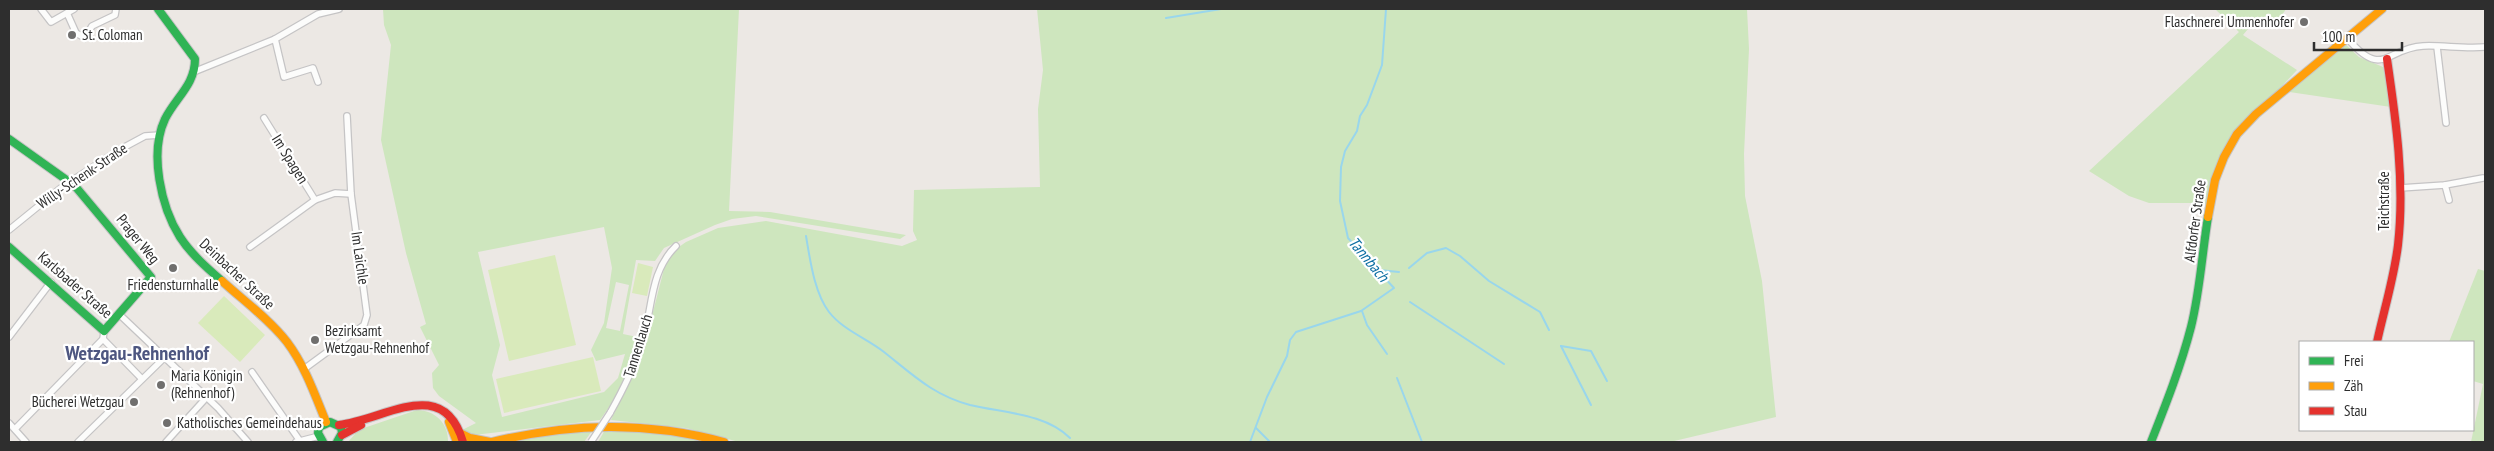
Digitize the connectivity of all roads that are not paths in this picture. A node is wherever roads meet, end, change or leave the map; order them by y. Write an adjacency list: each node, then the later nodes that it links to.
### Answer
1 (41, 9): 7 (street)
2 (74, 9): 7 (street)
3 (116, 9): 7 (street)
4 (158, 9): 13 (street)
5 (339, 9): 8 (street)
6 (2382, 9): 9 (street, Alfdorfer Straße)
7 (67, 13)
8 (275, 39): 13 (street); 14 (street)
9 (2348, 39): 12 (street); 62 (street, Alfdorfer Straße)
10 (2437, 47): 11 (street); 12 (street); 17 (street)
11 (2485, 47)
12 (2387, 59): 23 (street, Teichstraße)
13 (196, 72): 18 (street, Deinbacher Straße)
14 (318, 82)
15 (347, 116): 24 (street, Im Laichle)
16 (264, 118): 25 (street, Im Spagen)
17 (2446, 123)
18 (160, 135): 21 (street, Willy-Schenk-Straße); 37 (street, Deinbacher Straße)
19 (9, 139): 21 (street)
20 (2483, 178): 22 (street)
21 (69, 182): 27 (street, Willy-Schenk-Straße); 32 (street, Prager Weg)
22 (2445, 185): 23 (street); 26 (street)
23 (2400, 188): 35 (street, Teichstraße)
24 (351, 194): 25 (street, Im Spagen); 37 (street, Im Laichle)
25 (315, 200): 30 (street, Im Spagen)
26 (2449, 200)
27 (9, 230)
28 (676, 246): 60 (street, Tannenlauch, bridge)
29 (9, 247): 31 (street, Karlsbader Straße)
30 (250, 247)
31 (51, 282): 33 (street, Karlsbader Straße); 34 (street)
32 (120, 315): 33 (street, Karlsbader Straße); 36 (street, Karlsbader Straße)
33 (103, 335): 39 (street, Karlsbader Straße); 47 (street)
34 (9, 337)
35 (2377, 341)
36 (164, 358): 39 (street); 40 (street, Karlsbader Straße)
37 (304, 369): 43 (street, Deinbacher Straße)
38 (252, 372): 55 (street)
39 (141, 378): 52 (street)
40 (206, 398): 53 (street); 54 (street, Karlsbader Straße)
41 (445, 413): 42 (street); 46 (street); 48 (street)
42 (375, 419): 45 (street); 50 (street)
43 (326, 422): 45 (street); 49 (street)
44 (9, 423): 47 (street)
45 (339, 425): 50 (street)
46 (451, 427): 56 (street); 57 (street)
47 (15, 429): 51 (street)
48 (460, 433): 58 (street); 59 (street)
49 (321, 439): 55 (street)
50 (340, 440)
51 (23, 441)
52 (78, 442)
53 (166, 442)
54 (248, 442)
55 (298, 442)
56 (451, 442)
57 (457, 442)
58 (463, 442)
59 (491, 442): 61 (street)
60 (591, 442)
61 (724, 442)
62 (2151, 442)

